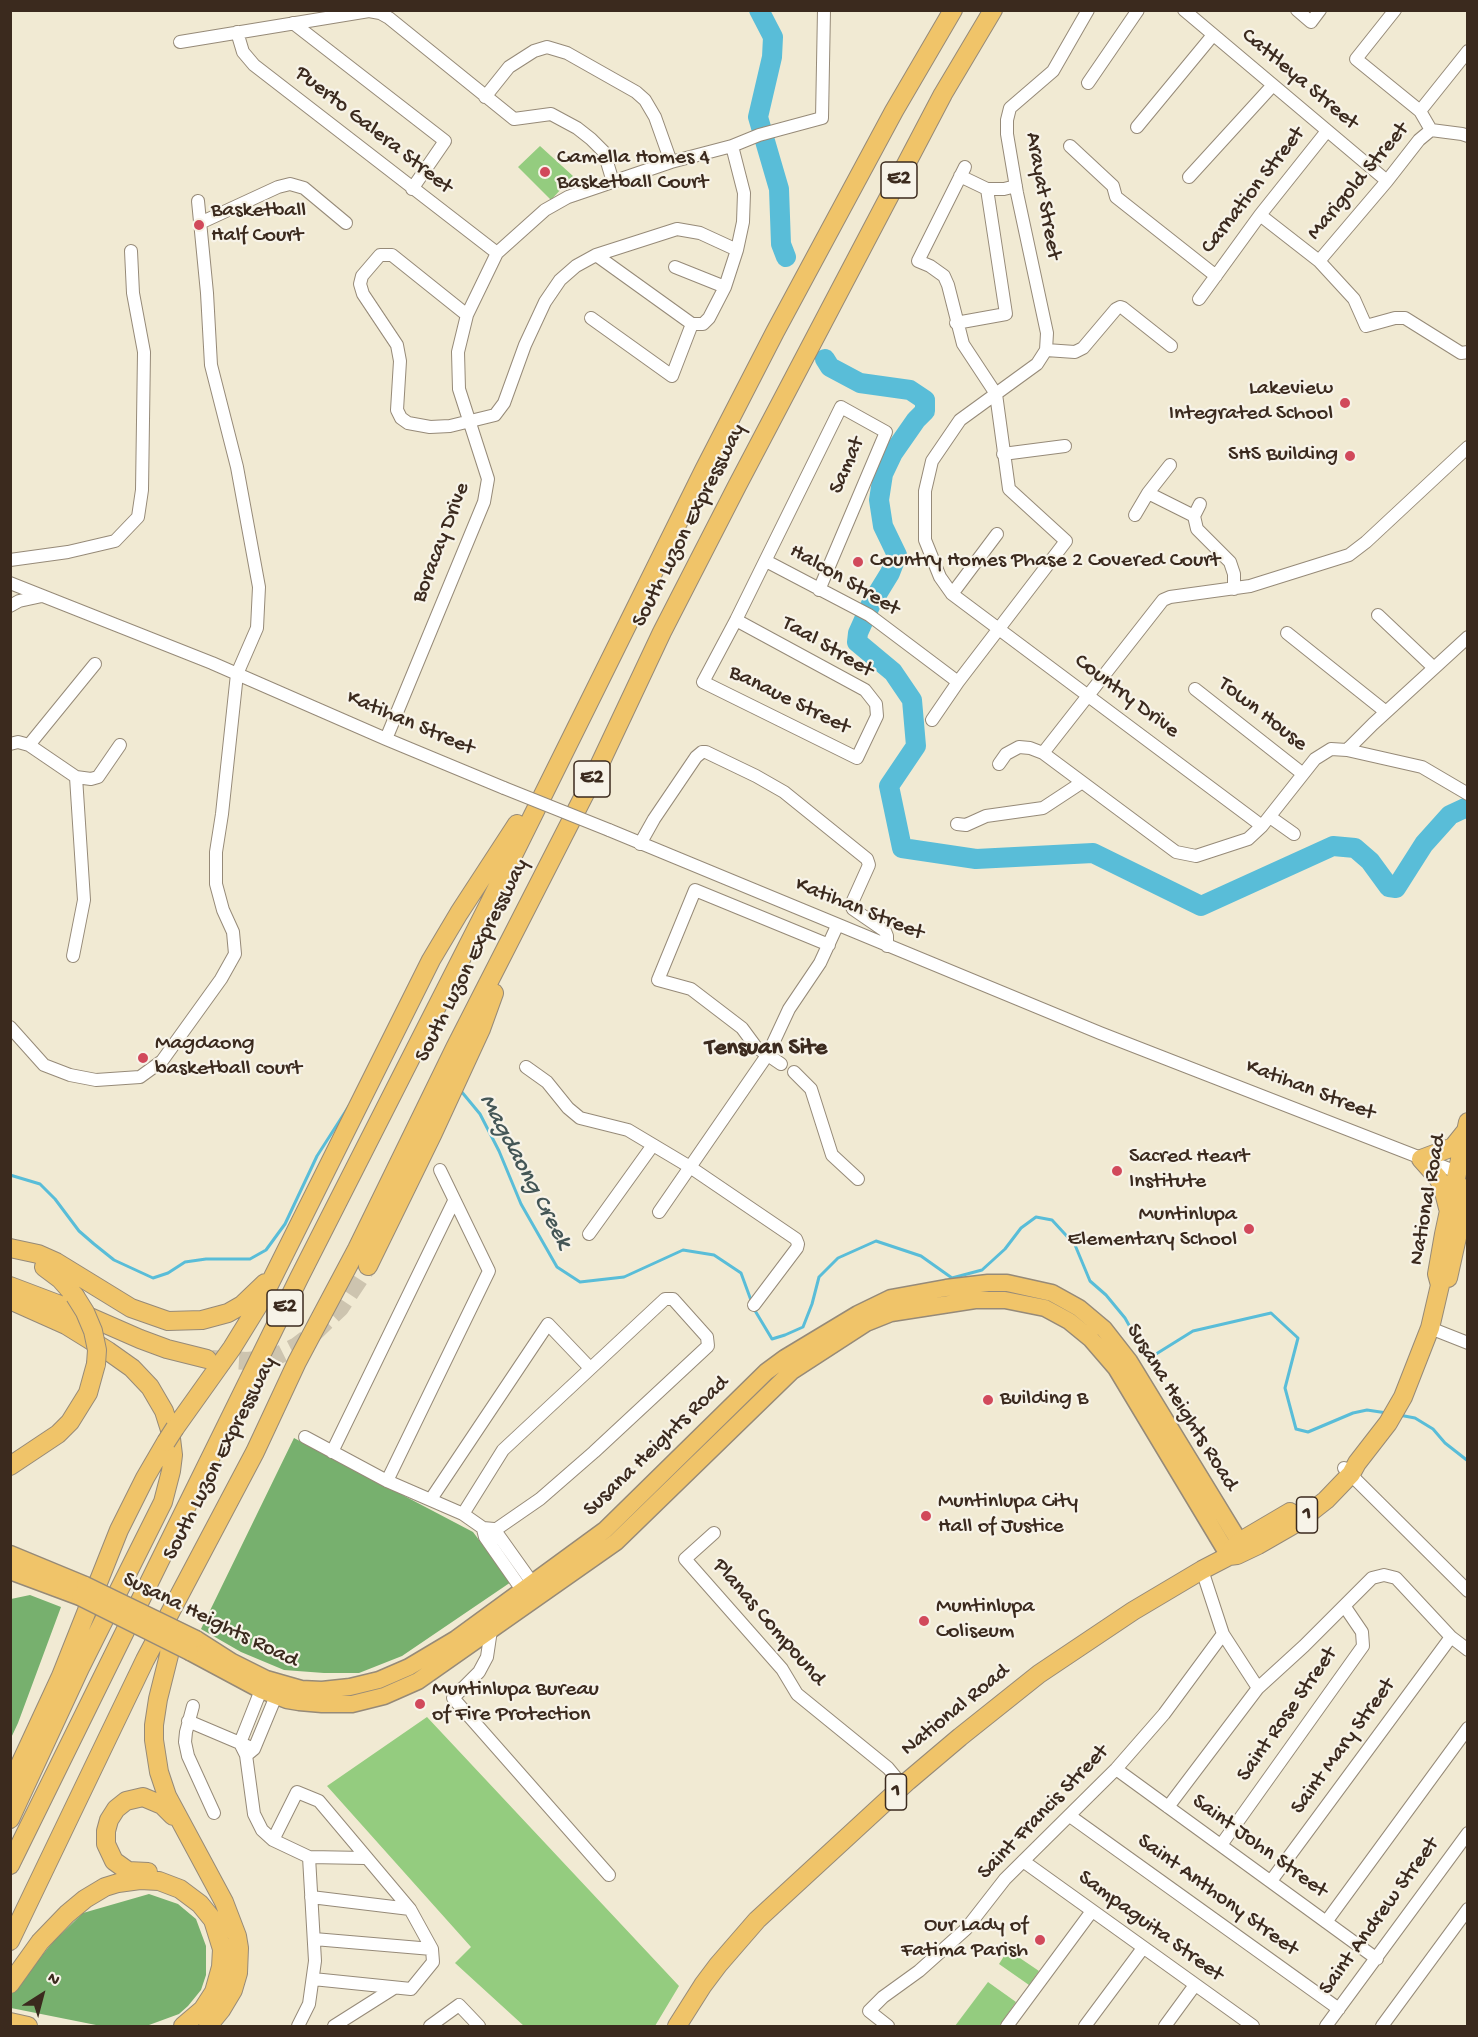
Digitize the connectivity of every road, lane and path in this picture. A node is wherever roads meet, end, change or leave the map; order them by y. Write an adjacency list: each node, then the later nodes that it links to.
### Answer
1 (824, 10): 25 (street, Boracay Drive)
2 (942, 10): 18 (highway)
3 (954, 10): 18 (highway, South Luzon Expressway / E2)
4 (993, 10): 103 (highway, South Luzon Expressway / E2)
5 (1088, 10): 31 (street, Arayat Street)
6 (1138, 10): 16 (street)
7 (1184, 10): 13 (street, Cattleya Street)
8 (1297, 10): 9 (street)
9 (1320, 10)
10 (1395, 10): 20 (street)
11 (292, 23): 12 (street); 19 (street); 32 (street)
12 (237, 32): 14 (street); 32 (street, Puerto Galera Street)
13 (1214, 35): 17 (street, Cattleya Street); 21 (street)
14 (180, 42)
15 (1467, 51): 20 (street)
16 (1088, 83)
17 (1272, 85): 23 (street, Cattleya Street); 28 (street)
18 (906, 89): 91 (highway, South Luzon Expressway / E2)
19 (486, 97): 27 (street); 30 (street)
20 (1420, 111): 22 (street)
21 (1137, 127)
22 (1431, 130): 24 (street); 29 (street, Marigold Street)
23 (1327, 131): 29 (street, Cattleya Street); 35 (street, Carnation Street)
24 (1467, 136)
25 (732, 146): 27 (street, Boracay Drive); 38 (street)
26 (1070, 146): 44 (street)
27 (671, 162): 30 (street, Boracay Drive)
28 (1190, 177)
29 (1387, 181): 42 (street, Marigold Street)
30 (614, 182): 40 (street, Boracay Drive)
31 (1016, 186): 33 (street); 52 (street, Arayat Street)
32 (412, 189): 40 (street, Puerto Galera Street)
33 (987, 189): 49 (street); 49 (street)
34 (198, 201): 36 (street)
35 (1260, 215): 42 (street); 44 (street, Carnation Street)
36 (200, 223): 37 (street); 80 (street)
37 (346, 223)
38 (737, 250): 41 (street); 45 (street)
39 (131, 251): 65 (street)
40 (497, 253): 47 (street, Boracay Drive)
41 (596, 255): 50 (street); 55 (street)
42 (1319, 261): 53 (street)
43 (675, 267): 45 (street)
44 (1215, 276): 46 (street, Carnation Street)
45 (725, 287): 50 (street)
46 (1199, 299)
47 (467, 315): 55 (street, Boracay Drive); 55 (street)
48 (591, 318): 50 (street)
49 (956, 323): 54 (street)
50 (692, 324)
51 (1171, 346): 52 (street)
52 (1046, 350): 54 (street)
53 (1467, 352)
54 (996, 394): 58 (street); 70 (street, Country Drive)
55 (469, 422): 86 (street, Boracay Drive)
56 (1065, 446): 58 (street)
57 (1467, 447): 68 (street)
58 (1003, 454): 75 (street)
59 (1170, 465): 60 (street)
60 (1148, 493): 62 (street); 63 (street)
61 (1200, 504): 63 (street)
62 (1135, 515)
63 (1194, 516): 68 (street)
64 (997, 534): 70 (street)
65 (10, 560)
66 (766, 561): 69 (street, Halcon Street); 69 (street, Samat); 74 (street)
67 (10, 583): 71 (street, Katihan Street)
68 (1234, 589): 83 (street)
69 (819, 590): 81 (street, Halcon Street)
70 (952, 594): 75 (street, Country Drive)
71 (42, 596): 72 (street); 80 (street, Katihan Street)
72 (10, 606)
73 (1378, 615): 79 (street)
74 (736, 621): 93 (street, Taal Street); 93 (street, Banaue Street)
75 (1000, 629): 81 (street); 83 (street, Country Drive)
76 (1287, 633): 84 (street)
77 (1467, 637): 79 (street)
78 (95, 664): 88 (street)
79 (1433, 667): 84 (street)
80 (237, 674): 86 (street, Katihan Street); 108 (street)
81 (958, 682): 85 (street)
82 (1195, 689): 95 (street, Town House)
83 (1088, 694): 92 (street); 99 (street, Country Drive)
84 (1386, 712): 90 (street)
85 (932, 720)
86 (386, 740): 102 (street, Katihan Street, bridge)
87 (10, 744): 88 (street)
88 (29, 745): 96 (street)
89 (120, 746): 96 (street)
90 (1347, 750): 95 (street); 98 (street)
91 (564, 752): 126 (highway); 182 (highway, South Luzon Expressway / E2)
92 (1043, 753): 94 (street); 97 (street)
93 (857, 758)
94 (999, 764)
95 (1303, 774): 99 (street)
96 (76, 777): 107 (street)
97 (1081, 783): 99 (street); 100 (street)
98 (1467, 794)
99 (1266, 821): 101 (street, Country Drive)
100 (957, 824)
101 (1294, 834)
102 (640, 844): 104 (street, Katihan Street); 106 (street)
103 (517, 925): 127 (highway); 152 (highway, South Luzon Expressway / E2)
104 (837, 926): 105 (street); 106 (street, Katihan Street)
105 (829, 945): 109 (street); 109 (street, Katihan Street)
106 (886, 946): 115 (street, Katihan Street)
107 (73, 956)
108 (10, 1027)
109 (768, 1054): 110 (street, Katihan Street); 116 (street)
110 (781, 1064)
111 (526, 1067): 114 (street)
112 (794, 1072): 119 (street)
113 (1467, 1127): 115 (highway); 118 (highway, National Road / 1)
114 (652, 1145): 116 (street); 124 (street)
115 (1421, 1159): 118 (street, Katihan Street); 123 (highway)
116 (690, 1167): 122 (street); 131 (street)
117 (440, 1170): 121 (street)
118 (1462, 1175): 123 (highway, National Road / 1)
119 (858, 1179)
120 (1467, 1188): 128 (highway, National Road / 1)
121 (454, 1201): 137 (street); 140 (street)
122 (659, 1212)
123 (1449, 1213): 128 (highway, National Road / 1)
124 (589, 1234)
125 (10, 1249): 126 (highway); 138 (highway, bridge)
126 (280, 1266): 168 (highway)
127 (368, 1266)
128 (1440, 1285): 132 (highway, National Road / 1)
129 (10, 1286): 134 (highway)
130 (10, 1300): 163 (highway)
131 (754, 1305)
132 (1430, 1328): 133 (street); 139 (highway, National Road / 1)
133 (1467, 1343)
134 (207, 1359)
135 (590, 1368): 141 (street); 142 (street); 143 (street)
136 (305, 1437): 137 (street)
137 (332, 1452): 140 (street)
138 (10, 1466)
139 (1350, 1468): 145 (highway, National Road / 1); 151 (street)
140 (387, 1481): 141 (street)
141 (430, 1499): 142 (street)
142 (463, 1514): 143 (street)
143 (487, 1531): 150 (street)
144 (714, 1533): 169 (street, Planas Compound)
145 (1238, 1550): 147 (highway, National Road / 1); 150 (main road, Susana Heights Road)
146 (10, 1554): 149 (main road, Susana Heights Road)
147 (1202, 1570): 155 (street); 169 (highway, National Road / 1)
148 (10, 1571): 149 (main road, Susana Heights Road)
149 (83, 1591): 157 (main road, Susana Heights Road, bridge)
150 (531, 1592): 154 (main road, Susana Heights Road); 157 (main road, Susana Heights Road)
151 (1467, 1592)
152 (173, 1606): 176 (highway); 192 (highway, South Luzon Expressway / E2)
153 (1345, 1606): 156 (street); 159 (street); 178 (street, Saint Rose Street)
154 (491, 1630): 160 (main road, Susana Heights Road); 183 (street)
155 (1223, 1634): 159 (street); 167 (street, Saint Francis Street)
156 (1451, 1637): 158 (street); 184 (street, Saint Mary Street)
157 (193, 1646): 160 (main road, Susana Heights Road)
158 (1467, 1650)
159 (1258, 1688): 171 (street)
160 (268, 1693): 165 (street); 166 (street)
161 (193, 1706): 162 (street)
162 (188, 1721): 165 (street); 172 (street)
163 (52, 1724): 170 (highway); 174 (highway)
164 (1467, 1728): 190 (street)
165 (240, 1743): 166 (street)
166 (250, 1752): 177 (street)
167 (1116, 1769): 171 (street, Saint John Street); 173 (street, Saint Francis Street)
168 (10, 1786)
169 (903, 1786): 207 (highway, National Road / 1)
170 (10, 1796)
171 (1168, 1807): 178 (street, Saint John Street)
172 (214, 1813)
173 (1070, 1816): 181 (street, Saint Francis Street); 200 (street, Saint Anthony Street)
174 (10, 1819)
175 (1467, 1833): 195 (street, Saint Andrew Street)
176 (190, 1839): 186 (highway); 202 (highway)
177 (273, 1840): 179 (street); 180 (street)
178 (1221, 1845): 184 (street, Saint John Street)
179 (309, 1857): 180 (street); 185 (street)
180 (365, 1858): 187 (street)
181 (1023, 1861): 189 (street, Sampaguita Street); 208 (street, Saint Francis Street)
182 (10, 1865)
183 (609, 1875)
184 (1271, 1881): 190 (street, Saint John Street)
185 (311, 1897): 187 (street); 191 (street)
186 (200, 1904): 197 (highway); 201 (highway)
187 (410, 1909): 194 (street)
188 (1467, 1910): 214 (street)
189 (1092, 1911): 193 (street, Sampaguita Street); 209 (street)
190 (1326, 1922): 195 (street, Saint John Street)
191 (314, 1940): 194 (street); 196 (street)
192 (10, 1941)
193 (1143, 1948): 198 (street, Sampaguita Street); 210 (street)
194 (432, 1949): 199 (street)
195 (1377, 1959): 200 (street, Saint Andrew Street)
196 (313, 1979): 199 (street); 203 (street)
197 (10, 1984)
198 (1195, 1985): 211 (street); 212 (street, Sampaguita Street)
199 (394, 1988): 204 (street)
200 (1339, 2009): 213 (street, Saint Andrew Street)
201 (183, 2026)
202 (208, 2026)
203 (298, 2026)
204 (334, 2026)
205 (430, 2026): 206 (street)
206 (479, 2026)
207 (677, 2026)
208 (888, 2026)
209 (1007, 2026)
210 (1085, 2026)
211 (1165, 2026)
212 (1249, 2026)
213 (1326, 2026)
214 (1382, 2026)

